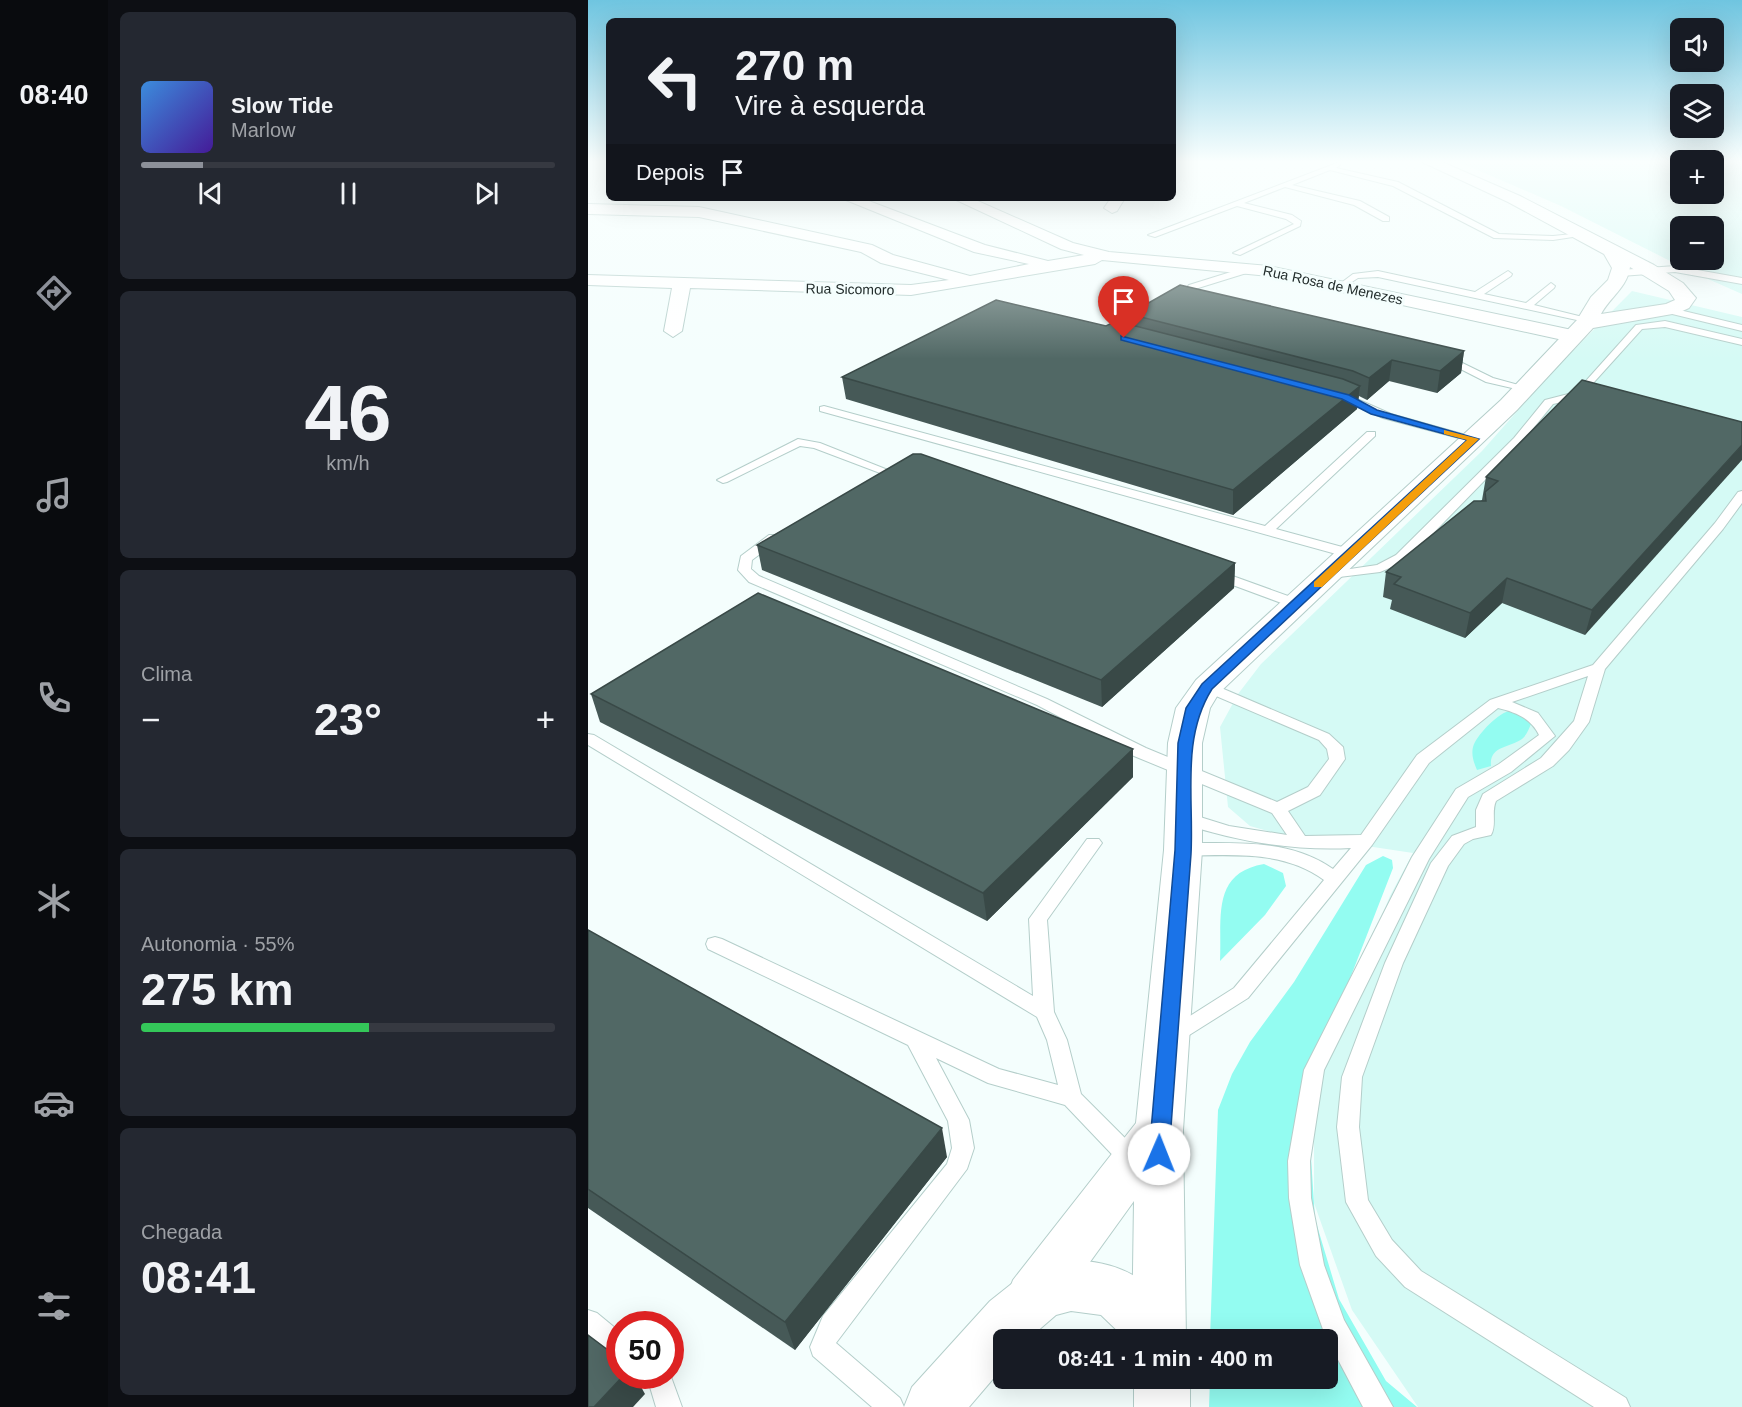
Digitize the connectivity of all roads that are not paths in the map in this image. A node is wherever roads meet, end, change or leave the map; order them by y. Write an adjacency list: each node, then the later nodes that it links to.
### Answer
1 (769, 228): 21 (street)
2 (925, 228): 14 (street)
3 (1026, 228): 13 (street, Rua Rosa de Menezes)
4 (1171, 228): 9 (lane)
5 (1293, 228): 12 (lane)
6 (1477, 228): 10 (lane)
7 (1568, 228): 8 (main road)
8 (1576, 232): 10 (lane); 10 (lane); 11 (main road)
9 (1152, 235)
10 (1517, 237)
11 (1613, 253): 16 (main road); 18 (main road)
12 (1237, 254)
13 (1109, 257): 14 (street, Rua Sicomoro); 15 (street, Rua Rosa de Menezes)
14 (1049, 264): 21 (street, Rua Sicomoro)
15 (1250, 269): 23 (street, Rua Rosa de Menezes); 27 (lane)
16 (1647, 269): 18 (lane); 20 (lane); 25 (main road)
17 (1508, 274): 26 (lane)
18 (1619, 277): 25 (main road); 28 (main road)
19 (588, 280): 22 (street, Rua Sicomoro)
20 (1742, 281)
21 (979, 282): 22 (street, Rua Sicomoro)
22 (682, 283): 34 (street)
23 (1341, 286): 26 (lane); 32 (street, Rua Rosa de Menezes)
24 (1551, 286): 29 (lane)
25 (1676, 287): 30 (main road)
26 (1478, 295): 29 (lane)
27 (1213, 301)
28 (1598, 301): 31 (main road); 32 (main road)
29 (1528, 306): 32 (lane)
30 (1667, 310): 31 (main road); 33 (lane)
31 (1647, 319): 32 (main road); 35 (lane); 36 (lane); 52 (lane)
32 (1581, 326): 38 (main road)
33 (1742, 328)
34 (673, 331)
35 (1742, 342)
36 (1742, 348)
37 (1437, 355): 38 (lane)
38 (1525, 388): 42 (main road)
39 (1334, 394): 42 (lane)
40 (824, 409): 49 (lane)
41 (1371, 434): 49 (lane)
42 (1474, 439): 50 (main road)
43 (909, 471): 44 (lane)
44 (892, 474): 45 (lane); 46 (lane)
45 (723, 480)
46 (871, 484)
47 (1742, 495): 54 (lane)
48 (782, 530): 58 (lane)
49 (1267, 531): 50 (lane)
50 (1352, 554): 52 (main road)
51 (1206, 570): 53 (lane)
52 (1328, 576): 53 (main road)
53 (1297, 604): 55 (main road)
54 (1598, 668): 56 (lane); 83 (lane)
55 (1207, 687): 58 (main road); 59 (lane)
56 (1495, 703): 61 (lane); 82 (lane)
57 (589, 739): 66 (lane)
58 (1184, 771): 59 (lane); 60 (main road)
59 (1278, 809): 63 (lane)
60 (1184, 834): 63 (lane); 64 (lane); 68 (main road)
61 (1366, 841): 63 (lane); 64 (lane)
62 (1093, 843): 66 (lane)
63 (1301, 843)
64 (1335, 879): 68 (lane)
65 (715, 944): 67 (lane)
66 (1044, 1012): 69 (lane)
67 (915, 1039): 69 (lane); 79 (lane)
68 (1167, 1041): 70 (main road)
69 (1072, 1098): 70 (lane)
70 (1147, 1146): 71 (main road); 74 (main road)
71 (1032, 1298): 73 (main road); 80 (main road)
72 (588, 1322): 75 (lane)
73 (1151, 1329)
74 (1157, 1329)
75 (606, 1336)
76 (663, 1389): 78 (lane)
77 (1162, 1389): 81 (main road)
78 (669, 1407)
79 (891, 1407)
80 (932, 1407)
81 (1162, 1407)
82 (1380, 1407)
83 (1617, 1407)

